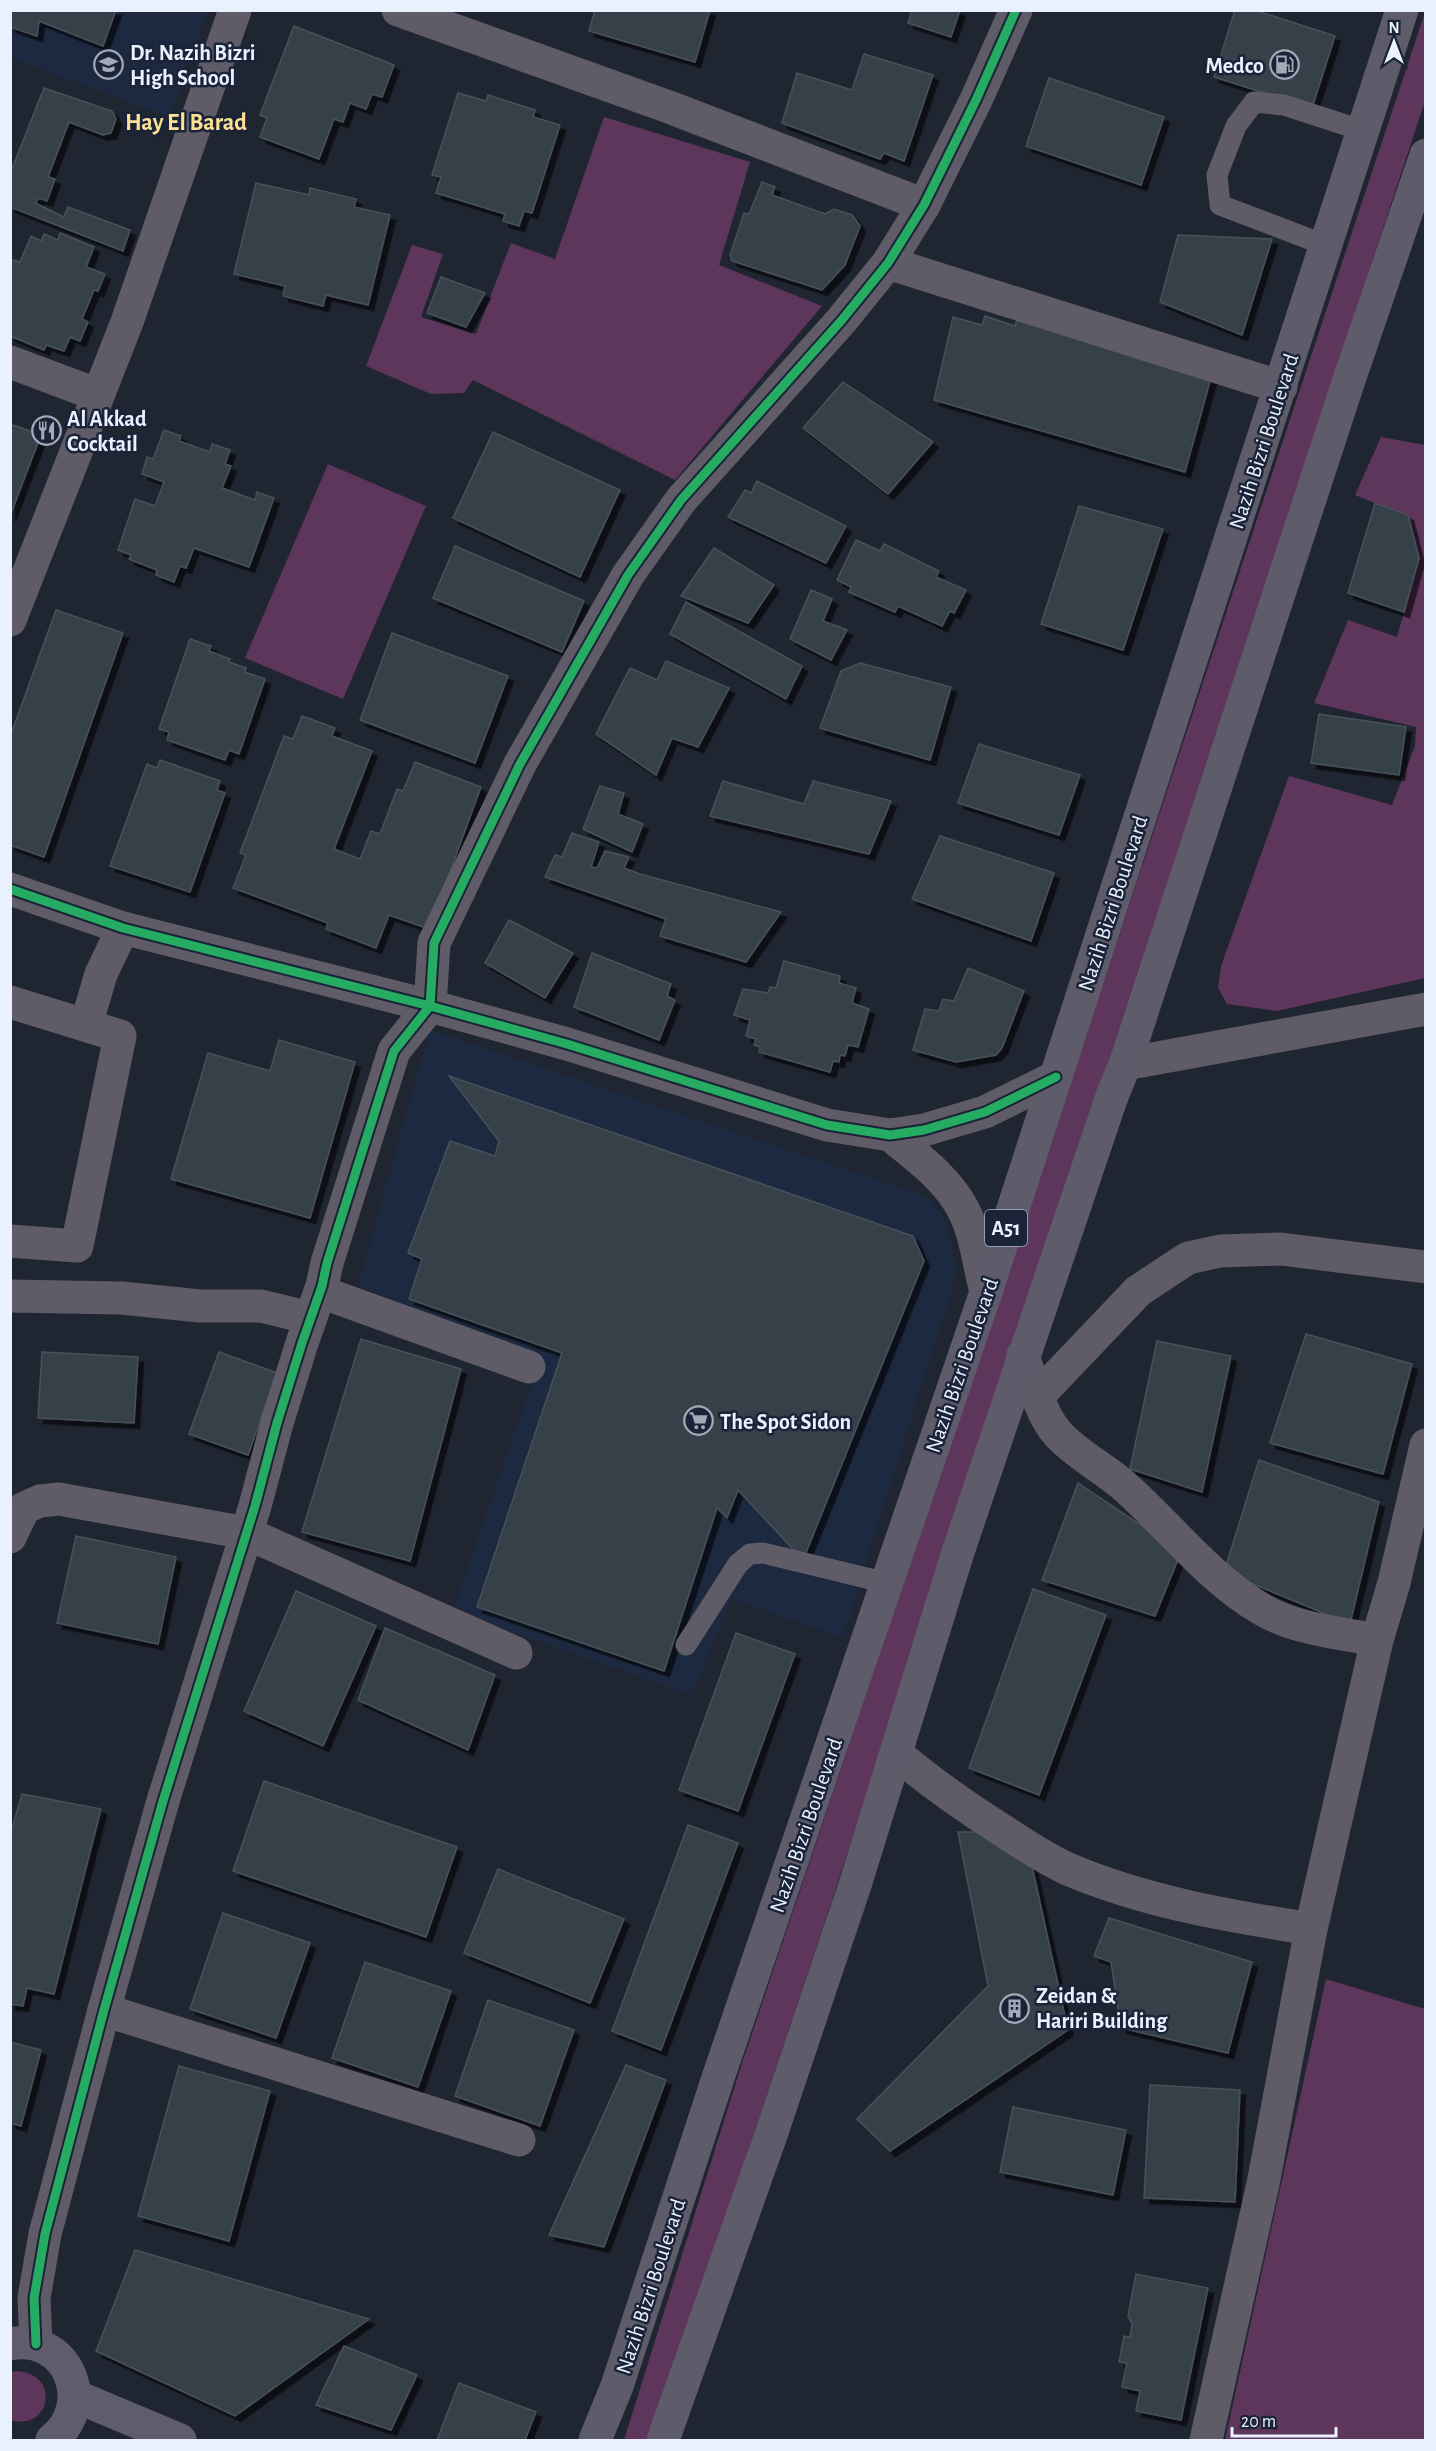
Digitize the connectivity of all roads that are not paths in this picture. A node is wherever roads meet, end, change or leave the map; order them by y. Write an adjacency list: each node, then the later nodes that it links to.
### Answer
1 (235, 10): 12 (street)
2 (398, 10): 7 (street)
3 (1016, 10): 7 (street)
4 (1402, 10): 5 (highway, Nazih Bizri Boulevard / A51)
5 (1364, 131): 8 (highway, Nazih Bizri Boulevard / A51); 8 (lane)
6 (1425, 155): 20 (highway, A51)
7 (924, 205): 9 (street)
8 (1325, 245): 11 (highway, Nazih Bizri Boulevard / A51)
9 (888, 263): 11 (street); 17 (street)
10 (10, 362): 12 (street)
11 (1281, 387): 21 (highway, Nazih Bizri Boulevard / A51)
12 (98, 395): 13 (street)
13 (10, 620)
14 (10, 889): 15 (street)
15 (123, 928): 17 (street); 19 (street)
16 (10, 1002): 19 (street)
17 (430, 1006): 22 (street); 27 (street)
18 (1425, 1009): 20 (street)
19 (86, 1025): 23 (street)
20 (1125, 1064): 28 (highway, A51)
21 (1056, 1077): 22 (street); 25 (highway, Nazih Bizri Boulevard / A51)
22 (890, 1135): 25 (street)
23 (10, 1241)
24 (1425, 1267): 30 (street)
25 (986, 1292): 34 (highway, Nazih Bizri Boulevard / A51)
26 (10, 1296): 27 (street)
27 (316, 1305): 29 (street); 32 (street)
28 (1023, 1355): 30 (street); 38 (highway, A51)
29 (530, 1367)
30 (1037, 1397): 35 (street)
31 (1425, 1445): 35 (street)
32 (246, 1533): 33 (street); 37 (street); 40 (street)
33 (10, 1537)
34 (887, 1583): 36 (lane); 47 (highway, Nazih Bizri Boulevard / A51)
35 (1377, 1640): 39 (street)
36 (686, 1645)
37 (516, 1653)
38 (897, 1754): 39 (street); 44 (highway, A51)
39 (1311, 1929): 48 (street)
40 (104, 2010): 41 (street); 42 (street)
41 (519, 2140)
42 (23, 2344): 43 (main road)
43 (75, 2396): 45 (main road); 46 (main road)
44 (664, 2438)
45 (52, 2440)
46 (180, 2440)
47 (595, 2440)
48 (1206, 2440)

